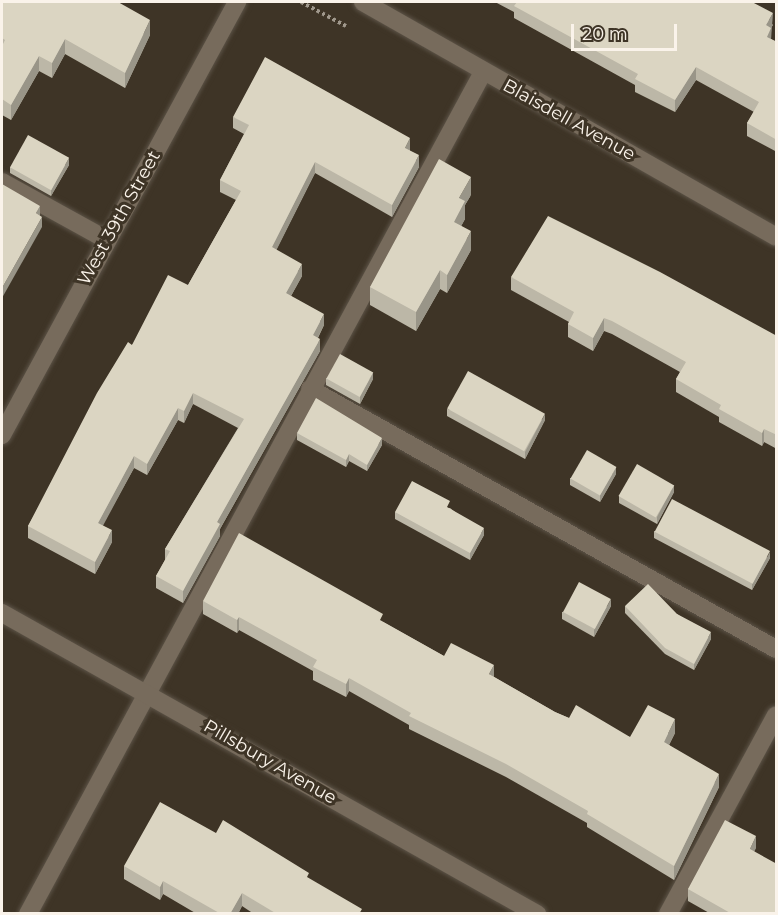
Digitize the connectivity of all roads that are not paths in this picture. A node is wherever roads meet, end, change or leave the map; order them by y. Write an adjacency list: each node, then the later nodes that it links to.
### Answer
1 (237, 2): 6 (street, West 39th Street)
2 (363, 2): 3 (street, Blaisdell Avenue)
3 (483, 72): 5 (street, Blaisdell Avenue); 7 (street)
4 (2, 182): 6 (street)
5 (777, 237)
6 (107, 240): 8 (street, West 39th Street)
7 (310, 389): 10 (street); 11 (street)
8 (2, 435)
9 (2, 613): 11 (street, Pillsbury Avenue)
10 (777, 649)
11 (146, 692): 13 (street); 14 (street, Pillsbury Avenue)
12 (777, 715): 15 (street)
13 (28, 914)
14 (537, 914)
15 (668, 914)

